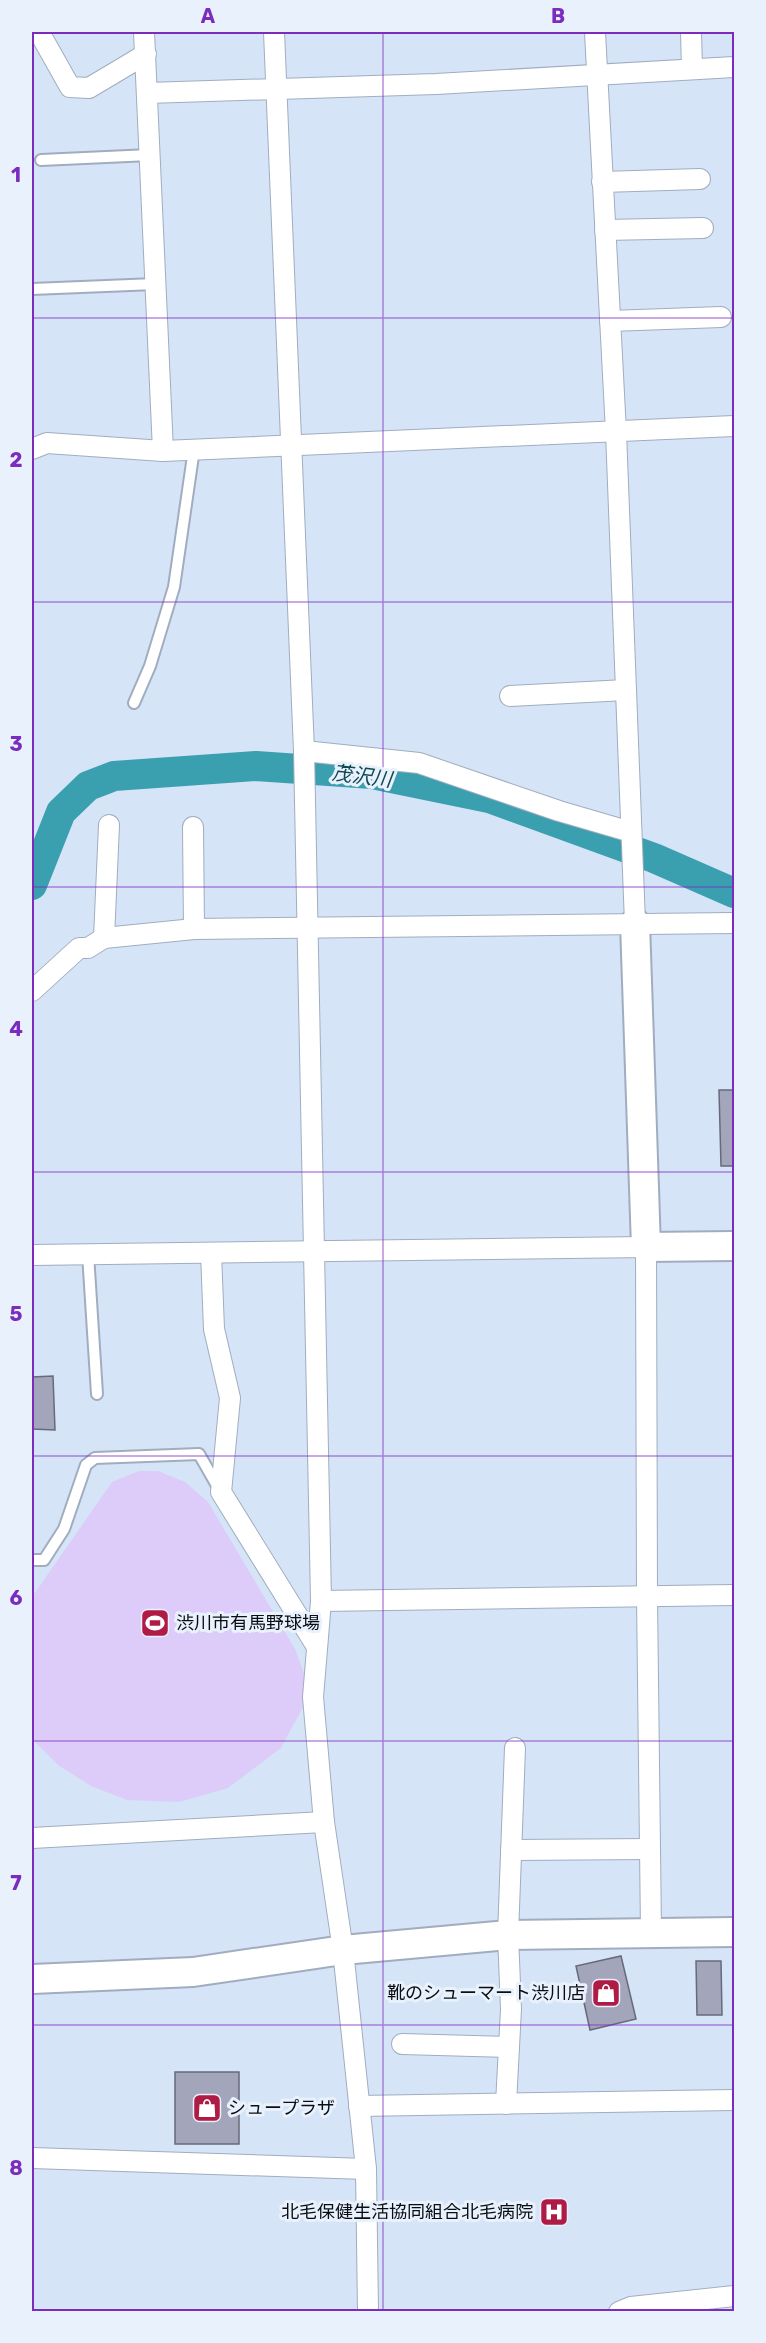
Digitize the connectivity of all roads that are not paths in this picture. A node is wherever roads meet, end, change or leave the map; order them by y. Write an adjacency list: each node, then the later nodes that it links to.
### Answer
1 (39, 32): 6 (street)
2 (144, 32): 6 (street)
3 (274, 32): 10 (street)
4 (595, 32): 9 (street)
5 (691, 32): 8 (street)
6 (146, 54): 11 (street)
7 (735, 67): 8 (street)
8 (692, 69): 9 (street)
9 (596, 74): 10 (street); 15 (street)
10 (276, 89): 11 (street); 24 (street)
11 (147, 93): 12 (street)
12 (150, 155): 13 (lane); 18 (street)
13 (41, 160)
14 (700, 179): 15 (street)
15 (602, 182): 17 (street)
16 (703, 228): 17 (street)
17 (605, 230): 21 (street)
18 (155, 284): 19 (lane); 27 (street)
19 (32, 289)
20 (721, 317): 21 (street)
21 (610, 321): 23 (street)
22 (735, 426): 23 (street)
23 (615, 432): 24 (street); 28 (street)
24 (292, 446): 26 (street); 31 (street)
25 (32, 449): 27 (street)
26 (194, 450): 27 (street); 30 (lane)
27 (163, 451)
28 (626, 690): 29 (street); 34 (street)
29 (510, 696)
30 (134, 704)
31 (304, 754): 34 (street); 37 (street)
32 (109, 825): 39 (street)
33 (193, 827): 38 (street)
34 (631, 832): 36 (street)
35 (735, 922): 36 (street)
36 (635, 923): 37 (street); 42 (street)
37 (309, 928): 38 (street); 43 (street)
38 (194, 929): 39 (street)
39 (104, 938): 40 (street)
40 (32, 991)
41 (735, 1246): 42 (street)
42 (646, 1247): 43 (street); 51 (street)
43 (313, 1252): 44 (street); 52 (street)
44 (211, 1253): 45 (street); 48 (street)
45 (88, 1254): 46 (street); 47 (lane)
46 (32, 1255)
47 (98, 1394)
48 (221, 1492): 49 (lane); 53 (street)
49 (32, 1560)
50 (735, 1595): 51 (street)
51 (647, 1596): 52 (street); 57 (street)
52 (321, 1601): 53 (street)
53 (317, 1647): 55 (street)
54 (515, 1748): 58 (street)
55 (324, 1822): 56 (street); 62 (street)
56 (32, 1838)
57 (650, 1849): 58 (street); 59 (street)
58 (511, 1850): 61 (street)
59 (651, 1932): 60 (street); 61 (street)
60 (735, 1932)
61 (508, 1935): 62 (street); 65 (street)
62 (343, 1950): 63 (street); 68 (street)
63 (32, 1979)
64 (402, 2044): 65 (street)
65 (509, 2047): 67 (street)
66 (735, 2100): 67 (street)
67 (506, 2104): 68 (street)
68 (359, 2106): 70 (street)
69 (32, 2158): 70 (street)
70 (366, 2169): 72 (street)
71 (735, 2296): 73 (street)
72 (368, 2312)
73 (619, 2312)

